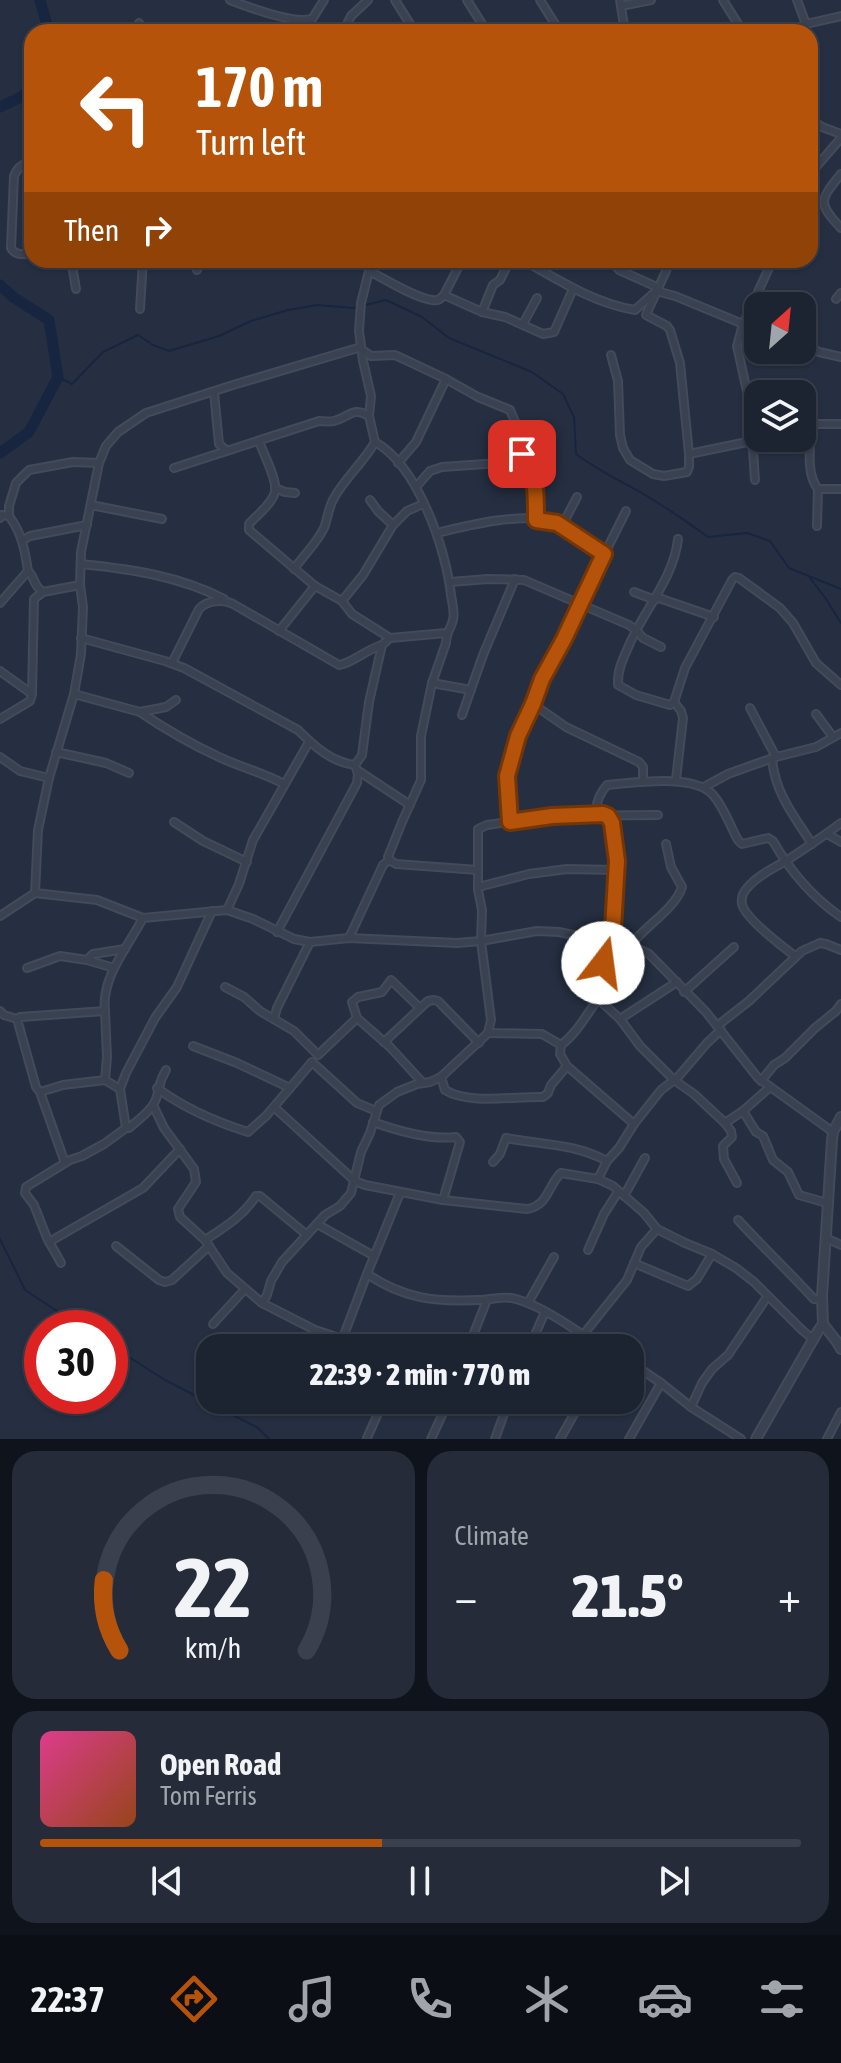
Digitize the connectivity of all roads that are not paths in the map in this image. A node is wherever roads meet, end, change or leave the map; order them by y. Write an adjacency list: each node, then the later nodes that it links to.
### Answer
1 (230, 0): 12 (street)
2 (324, 0): 12 (street)
3 (368, 0): 14 (street)
4 (395, 0): 15 (street)
5 (467, 0): 16 (street)
6 (540, 0): 17 (street)
7 (651, 0): 10 (street)
8 (723, 0): 19 (street)
9 (797, 0): 20 (street)
10 (621, 3): 18 (street)
11 (841, 16): 20 (street)
12 (311, 19): 13 (street)
13 (308, 24)
14 (347, 24)
15 (410, 24)
16 (482, 24)
17 (555, 24)
18 (624, 24)
19 (738, 24)
20 (806, 24)
21 (818, 124): 22 (street)
22 (841, 136): 23 (street)
23 (818, 164)
24 (24, 165): 27 (street)
25 (841, 174): 26 (street)
26 (841, 228)
27 (24, 254)
28 (73, 268): 38 (street)
29 (143, 268): 43 (street)
30 (369, 268): 37 (street)
31 (458, 268): 41 (street)
32 (506, 268): 45 (street)
33 (537, 268): 39 (street)
34 (617, 268): 40 (street)
35 (667, 268): 40 (street)
36 (769, 268): 48 (street)
37 (369, 271): 41 (street); 49 (street)
38 (76, 289)
39 (573, 289): 44 (street); 47 (street)
40 (658, 289): 44 (street); 46 (street); 48 (street)
41 (444, 295): 45 (street)
42 (537, 298): 47 (street)
43 (140, 309)
44 (635, 310): 46 (street)
45 (482, 312): 47 (street)
46 (646, 315): 65 (street)
47 (523, 324)
48 (743, 324): 54 (street)
49 (361, 349): 53 (street); 55 (street); 56 (street)
50 (816, 350): 52 (street)
51 (611, 355): 65 (street)
52 (841, 357)
53 (446, 379): 66 (street); 68 (street)
54 (747, 380)
55 (214, 392): 62 (street); 67 (street)
56 (369, 416): 59 (street); 60 (street)
57 (816, 424): 58 (street)
58 (841, 424)
59 (259, 441): 62 (street); 72 (street)
60 (375, 442): 68 (street); 94 (street)
61 (744, 443): 65 (street)
62 (226, 450): 69 (street)
63 (753, 452): 70 (street)
64 (811, 452): 73 (street)
65 (689, 454)
66 (527, 461): 71 (street); 84 (street)
67 (99, 463): 79 (street); 81 (street)
68 (398, 463): 71 (street)
69 (174, 468)
70 (755, 480)
71 (416, 487): 78 (street)
72 (275, 488): 75 (street); 94 (street)
73 (818, 489): 74 (street); 88 (street)
74 (841, 489)
75 (295, 493)
76 (577, 497): 85 (street)
77 (370, 500): 87 (street)
78 (423, 504): 87 (street); 89 (street)
79 (91, 505): 83 (street); 86 (street)
80 (626, 511): 92 (street)
81 (9, 516): 82 (street); 91 (street)
82 (0, 518)
83 (162, 519)
84 (536, 520): 85 (street); 89 (street)
85 (557, 523): 92 (street)
86 (87, 525): 91 (street); 93 (street)
87 (393, 525): 106 (street)
88 (817, 526)
89 (437, 533): 97 (street)
90 (678, 539): 104 (street)
91 (23, 540): 95 (street)
92 (604, 554): 108 (street)
93 (81, 564): 99 (street); 105 (street)
94 (294, 569): 100 (street)
95 (28, 571): 98 (street); 107 (street)
96 (515, 579): 97 (street); 108 (street); 121 (street)
97 (450, 582): 112 (street)
98 (34, 584): 101 (street); 103 (street)
99 (80, 585): 101 (street); 113 (street)
100 (315, 586): 106 (street); 111 (street)
101 (43, 592): 103 (street)
102 (634, 592): 104 (street)
103 (36, 596): 122 (street)
104 (656, 599): 109 (street); 110 (street)
105 (227, 601): 111 (street); 117 (street)
106 (342, 601): 114 (street)
107 (0, 603)
108 (579, 604): 110 (street); 126 (street)
109 (714, 617): 120 (street); 125 (street)
110 (636, 630): 116 (street); 125 (street)
111 (279, 631): 115 (street)
112 (446, 633): 114 (street); 119 (street)
113 (81, 638): 117 (street); 123 (street)
114 (390, 638): 115 (street)
115 (382, 645): 138 (street)
116 (661, 647)
117 (172, 663): 134 (street)
118 (0, 671): 122 (street)
119 (432, 683): 121 (street); 145 (street)
120 (841, 685)
121 (471, 690): 130 (street)
122 (32, 694): 131 (street)
123 (74, 694): 128 (street); 135 (street)
124 (176, 700): 128 (street)
125 (674, 702): 141 (street)
126 (533, 704): 142 (street); 150 (street)
127 (750, 708): 137 (street)
128 (140, 712): 143 (street)
129 (816, 714): 133 (street)
130 (462, 715)
131 (0, 719)
132 (841, 733): 133 (street)
133 (833, 737): 137 (street)
134 (309, 742): 138 (street); 143 (street)
135 (56, 752): 139 (street); 140 (street)
136 (0, 757): 140 (street)
137 (774, 758): 144 (street); 155 (street)
138 (356, 768): 145 (street); 168 (street)
139 (129, 773)
140 (49, 778): 162 (street)
141 (676, 780): 142 (street); 144 (street)
142 (643, 782): 146 (street)
143 (284, 784): 157 (street)
144 (704, 787): 158 (street)
145 (410, 805): 156 (street)
146 (597, 814): 148 (street); 150 (street)
147 (658, 815): 148 (street)
148 (608, 816): 160 (street)
149 (174, 822): 157 (street)
150 (510, 822): 159 (street)
151 (841, 823): 152 (street)
152 (827, 834): 153 (street); 155 (street)
153 (841, 842)
154 (666, 844): 173 (street)
155 (812, 844): 158 (street)
156 (389, 860): 159 (street); 169 (street)
157 (247, 862): 163 (street)
158 (785, 862): 166 (street); 177 (street)
159 (478, 870): 161 (street)
160 (616, 870): 161 (street); 172 (street)
161 (478, 887): 170 (street)
162 (35, 893): 165 (street); 167 (street)
163 (227, 910): 164 (street); 168 (street)
164 (212, 911): 167 (street); 211 (street)
165 (0, 916)
166 (841, 917)
167 (143, 918): 175 (street)
168 (277, 932): 171 (street)
169 (349, 938): 170 (street); 171 (street)
170 (481, 941): 172 (street); 194 (street)
171 (310, 942): 191 (street)
172 (612, 943): 173 (street); 184 (street)
173 (631, 945): 181 (street)
174 (734, 947): 183 (street)
175 (125, 949): 178 (street); 180 (street)
176 (841, 950): 177 (street)
177 (795, 956): 193 (street)
178 (87, 960): 179 (street); 180 (street)
179 (27, 968)
180 (114, 968): 188 (street)
181 (677, 982): 183 (street); 192 (street)
182 (225, 987): 191 (street)
183 (684, 992): 193 (street)
184 (598, 999): 192 (street); 197 (street)
185 (841, 1004): 206 (street)
186 (420, 1008): 189 (street); 195 (street); 196 (street)
187 (0, 1011): 190 (street)
188 (105, 1011): 190 (street); 204 (street)
189 (357, 1018): 195 (street); 199 (street)
190 (17, 1019): 212 (street)
191 (274, 1019): 199 (street)
192 (620, 1019): 205 (street)
193 (719, 1028): 205 (street); 206 (street)
194 (488, 1033): 196 (street); 197 (street)
195 (384, 1042): 207 (street)
196 (479, 1043): 203 (street)
197 (561, 1045): 201 (street)
198 (193, 1046): 210 (street)
199 (318, 1055): 200 (street)
200 (312, 1062): 210 (street); 215 (street)
201 (567, 1066): 203 (street); 220 (street)
202 (166, 1070): 209 (street)
203 (441, 1077): 207 (street)
204 (105, 1080): 211 (street); 212 (street)
205 (674, 1080): 219 (street); 220 (street)
206 (761, 1081): 208 (street)
207 (422, 1082): 215 (street)
208 (770, 1087): 216 (street); 222 (street)
209 (157, 1088): 213 (street); 214 (street)
210 (290, 1088): 214 (street)
211 (120, 1089): 221 (street)
212 (40, 1092): 227 (street)
213 (153, 1105): 221 (street); 223 (street)
214 (274, 1107): 231 (street)
215 (376, 1111): 218 (street)
216 (743, 1111): 219 (street); 236 (street)
217 (841, 1117): 222 (street)
218 (373, 1122): 231 (street); 235 (street)
219 (725, 1123): 232 (street)
220 (634, 1124): 225 (street)
221 (126, 1128): 227 (street)
222 (833, 1132): 228 (street)
223 (180, 1149): 242 (street); 243 (street)
224 (645, 1158): 234 (street)
225 (607, 1161): 226 (street); 230 (street)
226 (493, 1162)
227 (65, 1163): 242 (street)
228 (830, 1173): 229 (street); 236 (street)
229 (841, 1177)
230 (598, 1179): 234 (street); 235 (street)
231 (355, 1181): 233 (street); 238 (street)
232 (737, 1183)
233 (400, 1193): 235 (street); 248 (street)
234 (621, 1194): 239 (street); 246 (street)
235 (443, 1200)
236 (827, 1203): 241 (street)
237 (738, 1220): 256 (street)
238 (317, 1224): 240 (street); 248 (street)
239 (657, 1229): 247 (street); 251 (street)
240 (307, 1235): 243 (street); 257 (street)
241 (826, 1238): 244 (street); 256 (street)
242 (49, 1242): 250 (street)
243 (207, 1243): 245 (street); 253 (street)
244 (841, 1245)
245 (116, 1246)
246 (588, 1250)
247 (712, 1254): 251 (street); 254 (street)
248 (374, 1256): 252 (street)
249 (554, 1257): 258 (street)
250 (61, 1263)
251 (634, 1263): 267 (street)
252 (367, 1274): 255 (street); 263 (street)
253 (245, 1289): 257 (street); 260 (street)
254 (767, 1297): 268 (street); 272 (street)
255 (487, 1300): 258 (street); 264 (street)
256 (822, 1300): 261 (street)
257 (262, 1303): 262 (street)
258 (528, 1303): 259 (street)
259 (545, 1312): 265 (street); 266 (street)
260 (213, 1324)
261 (823, 1324): 268 (street); 269 (street)
262 (326, 1334)
263 (345, 1334)
264 (474, 1334)
265 (535, 1334)
266 (581, 1334)
267 (584, 1334)
268 (814, 1340): 284 (street)
269 (841, 1349)
270 (644, 1371): 271 (street)
271 (661, 1383): 272 (street); 282 (street)
272 (691, 1407): 283 (street)
273 (841, 1412): 285 (street)
274 (378, 1414): 278 (street)
275 (443, 1414): 279 (street)
276 (504, 1414): 280 (street)
277 (574, 1414): 281 (street)
278 (367, 1438)
279 (431, 1439)
280 (495, 1439)
281 (560, 1439)
282 (629, 1439)
283 (741, 1439)
284 (756, 1439)
285 (827, 1439)

